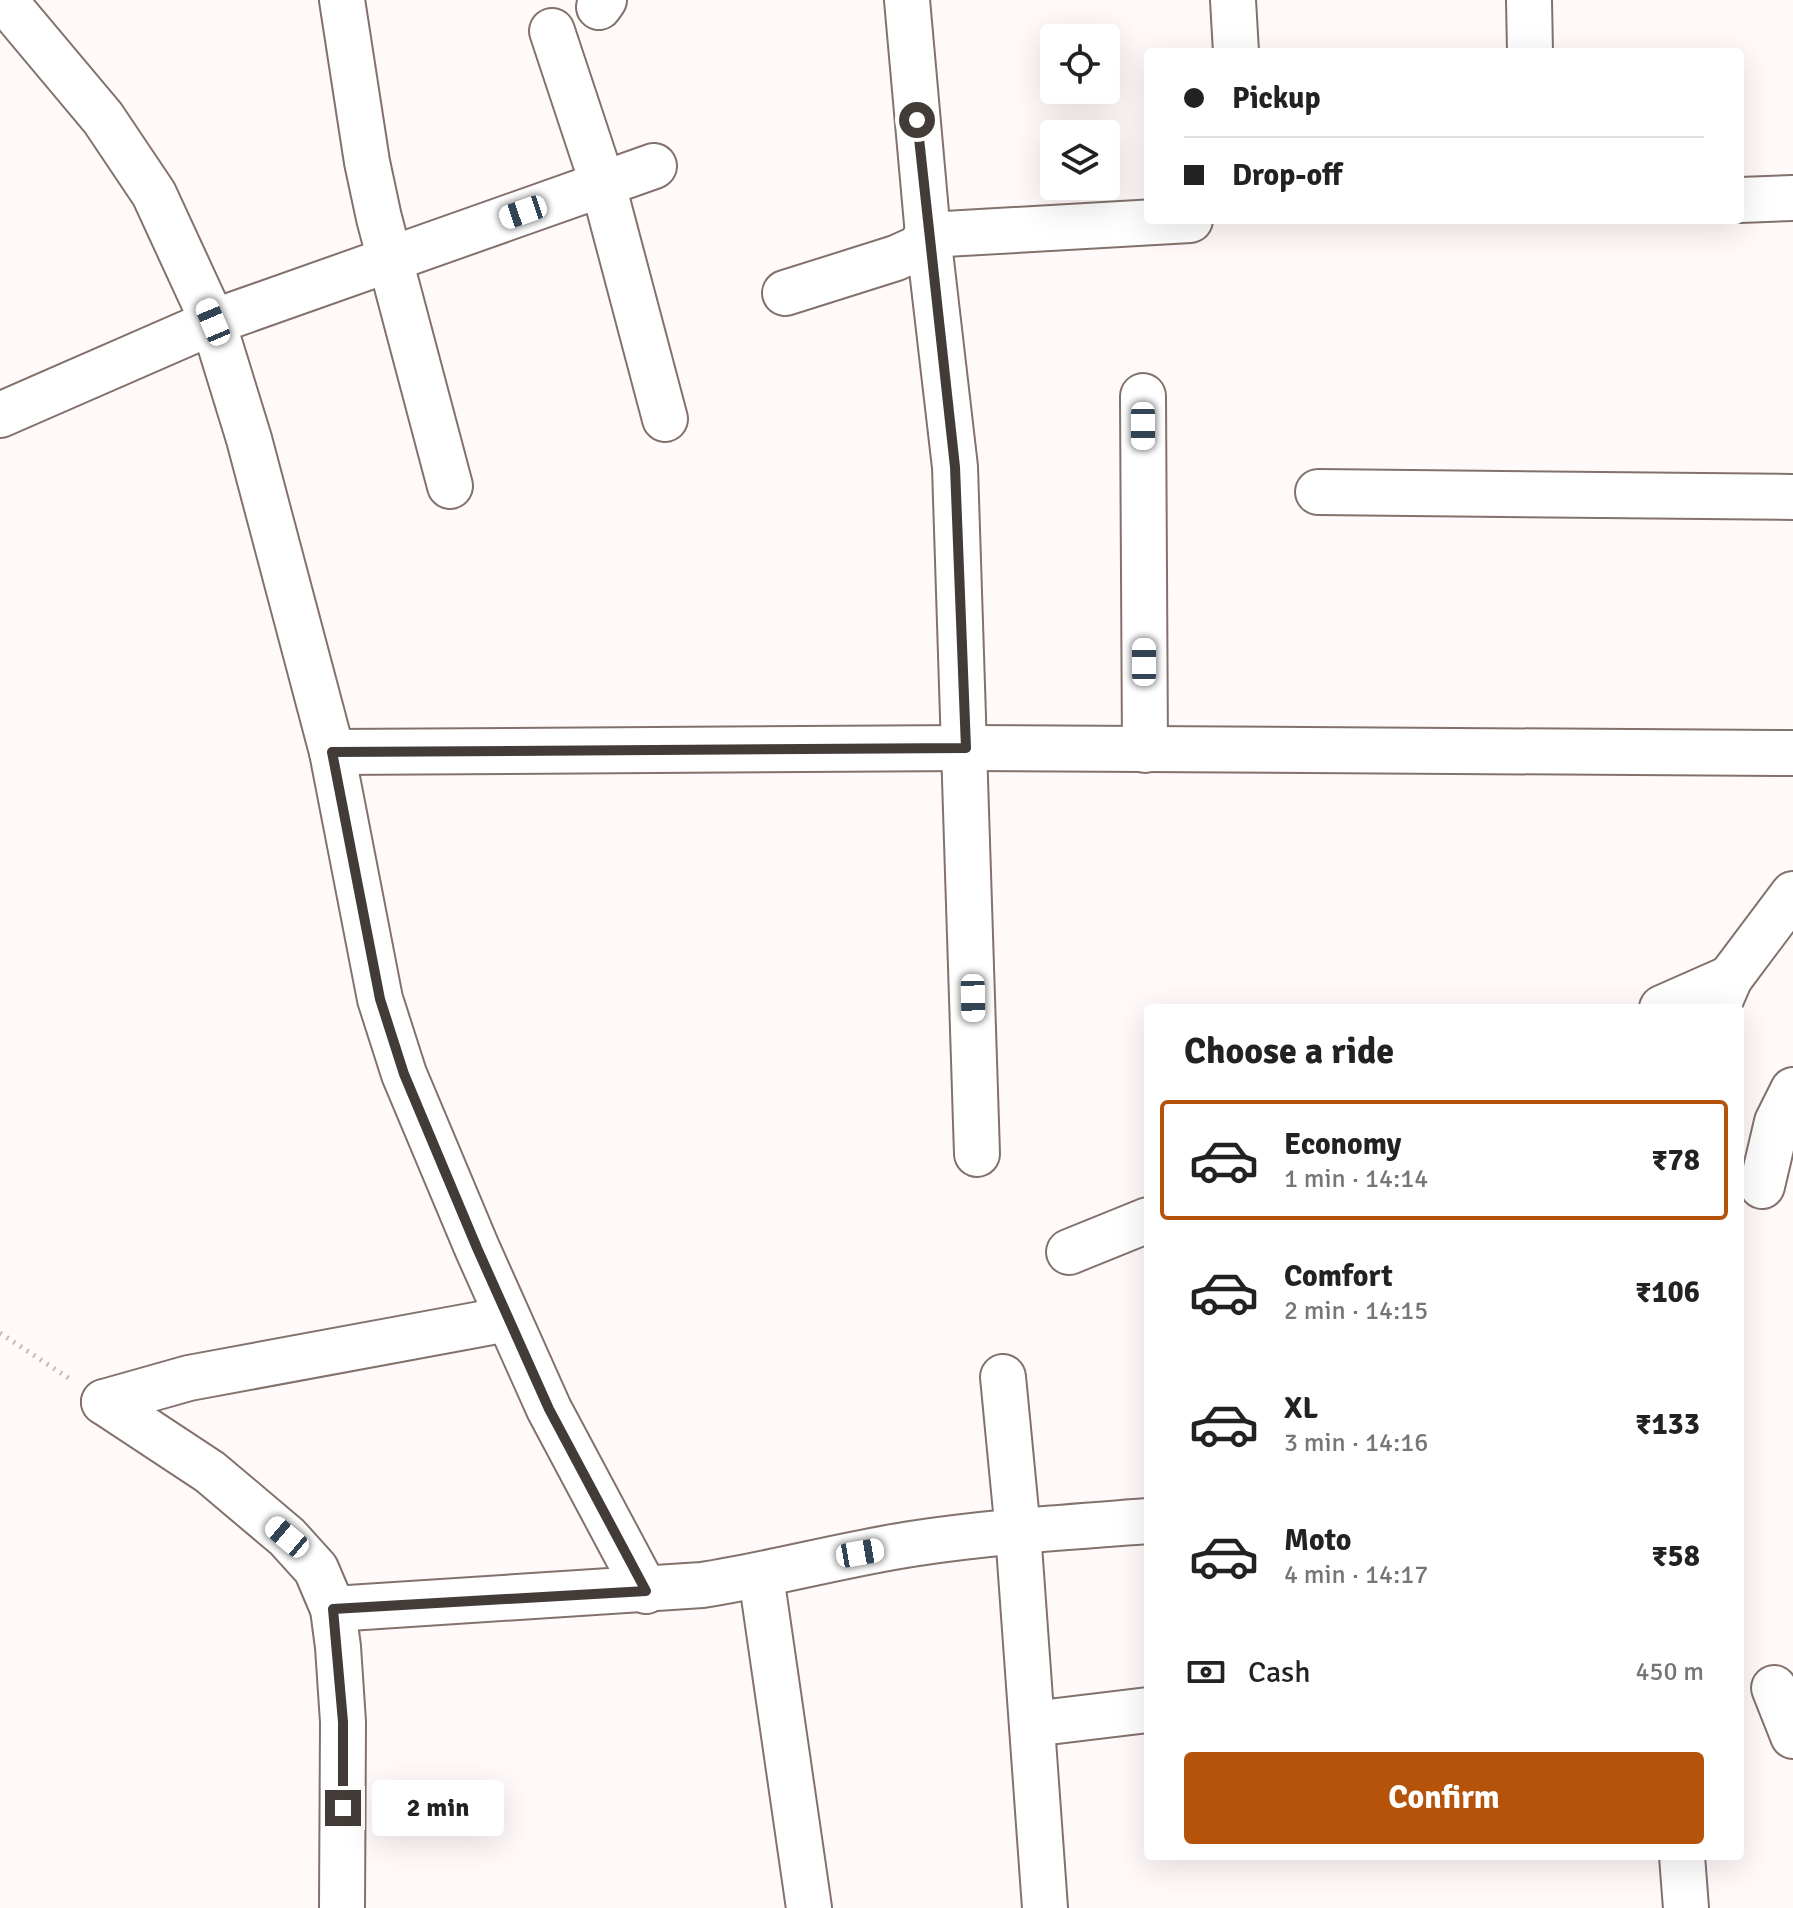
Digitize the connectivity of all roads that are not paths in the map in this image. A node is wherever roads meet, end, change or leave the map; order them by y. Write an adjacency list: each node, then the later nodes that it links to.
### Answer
1 (4, 0): 17 (street)
2 (342, 0): 15 (street)
3 (907, 0): 14 (street)
4 (1233, 0): 7 (street)
5 (1529, 0): 8 (street)
6 (552, 31): 10 (street)
7 (1236, 48)
8 (1530, 48)
9 (654, 166): 10 (street)
10 (603, 185): 15 (street); 20 (street)
11 (1793, 198): 12 (street)
12 (1744, 200)
13 (1144, 223): 14 (street)
14 (928, 235): 16 (street); 24 (street)
15 (391, 259): 17 (street); 21 (street)
16 (785, 293)
17 (213, 322): 19 (street); 26 (street)
18 (1143, 396): 25 (street)
19 (0, 415)
20 (665, 419)
21 (450, 486)
22 (1318, 492): 23 (street)
23 (1793, 497)
24 (966, 748): 25 (street); 26 (street); 32 (street)
25 (1145, 750): 27 (street)
26 (332, 752): 36 (street)
27 (1793, 753)
28 (1793, 894): 29 (street)
29 (1723, 993): 30 (street)
30 (1678, 1004)
31 (1793, 1090): 33 (street)
32 (977, 1154)
33 (1765, 1186)
34 (1144, 1222): 35 (street)
35 (1069, 1252)
36 (508, 1319): 41 (street); 42 (street)
37 (1003, 1377): 39 (street)
38 (1144, 1521): 39 (street)
39 (1018, 1532): 40 (street); 45 (street)
40 (761, 1576): 41 (street); 49 (street)
41 (646, 1591): 42 (street)
42 (333, 1609): 48 (street)
43 (1774, 1688): 46 (street)
44 (1144, 1710): 45 (street)
45 (1032, 1724): 50 (street)
46 (1793, 1736)
47 (1682, 1860): 51 (street)
48 (342, 1908)
49 (809, 1908)
50 (1045, 1908)
51 (1686, 1908)

